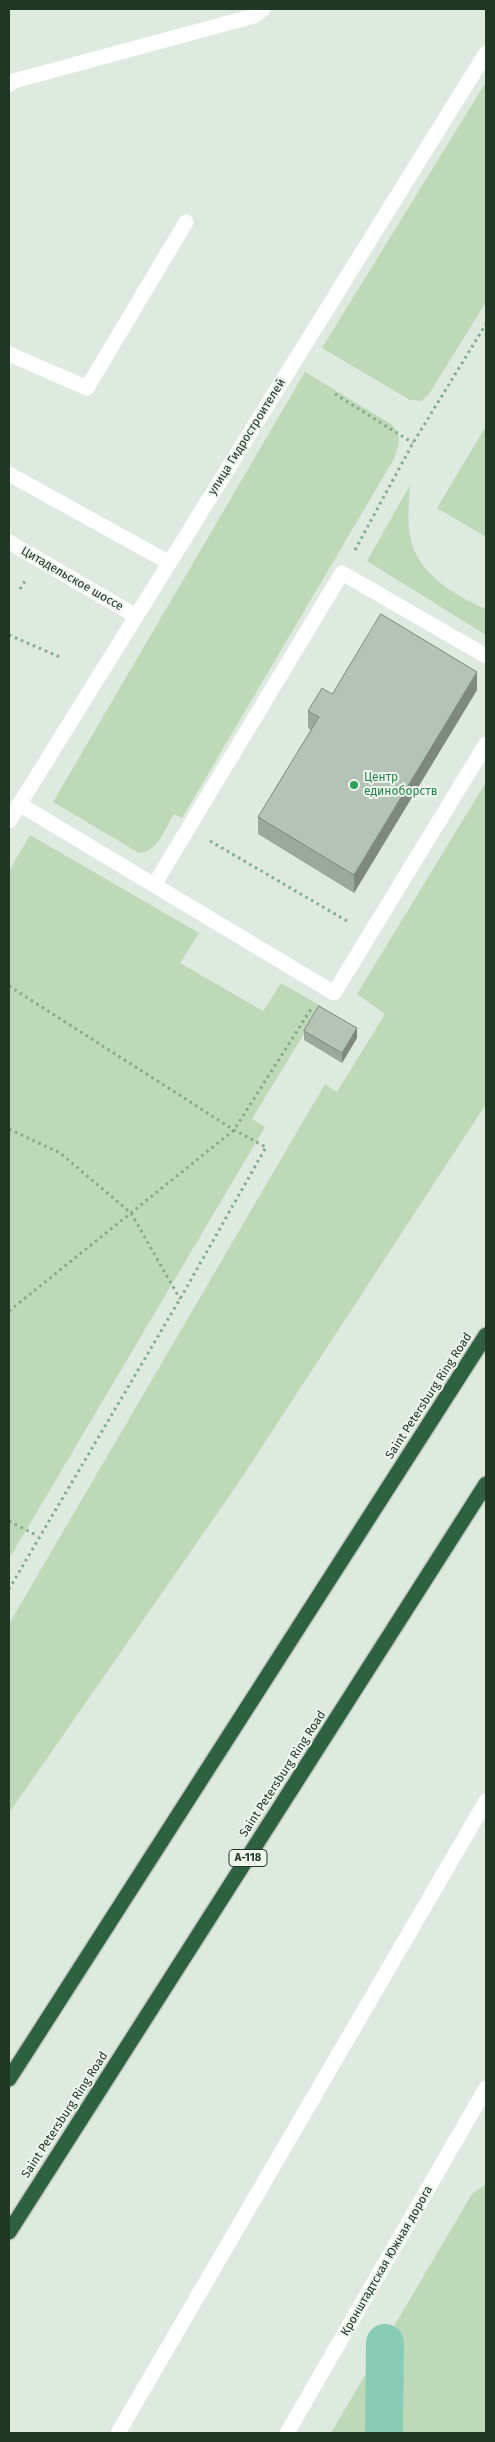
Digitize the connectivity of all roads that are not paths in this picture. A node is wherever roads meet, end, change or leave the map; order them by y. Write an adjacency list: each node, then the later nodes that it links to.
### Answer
1 (263, 9): 3 (street)
2 (486, 53): 8 (street, улица Гидростроителей)
3 (9, 85)
4 (186, 222): 5 (street)
5 (9, 354)
6 (9, 474): 8 (street)
7 (9, 542): 9 (street, Цитадельское шоссе)
8 (168, 562): 9 (street, улица Гидростроителей)
9 (136, 616): 12 (street, улица Гидростроителей)
10 (486, 656): 14 (street)
11 (486, 744): 14 (street)
12 (19, 804): 13 (street, улица Гидростроителей); 14 (street)
13 (9, 820)
14 (154, 885)
15 (486, 1335): 18 (highway, Saint Petersburg Ring Road)
16 (486, 1484): 20 (highway, Saint Petersburg Ring Road / А-118)
17 (486, 1801): 21 (street)
18 (9, 2079)
19 (486, 2088): 22 (street, Кронштадтская Южная дорога)
20 (9, 2232)
21 (118, 2433)
22 (287, 2433)

